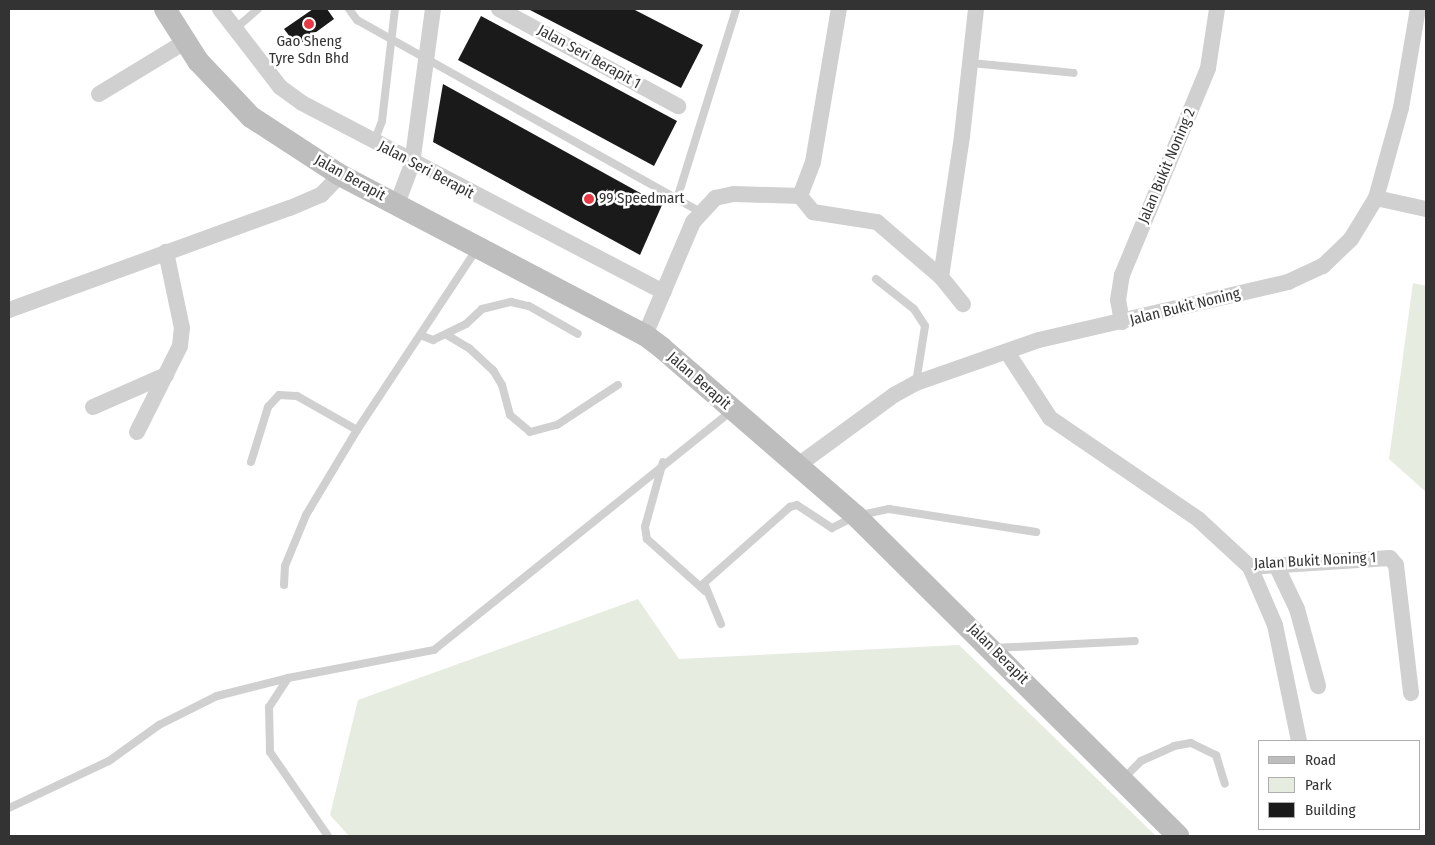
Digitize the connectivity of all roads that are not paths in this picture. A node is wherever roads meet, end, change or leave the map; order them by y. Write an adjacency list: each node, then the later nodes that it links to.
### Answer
1 (165, 9): 15 (main road, Jalan Berapit)
2 (220, 9): 13 (street, Jalan Seri Berapit)
3 (258, 9): 13 (lane)
4 (349, 9): 14 (lane)
5 (395, 9): 14 (lane)
6 (433, 9): 16 (street)
7 (499, 9): 20 (street, Jalan Seri Berapit 1)
8 (736, 9): 26 (lane)
9 (839, 9): 24 (street)
10 (975, 9): 17 (street)
11 (1217, 9): 37 (street, Jalan Bukit Noning 2)
12 (1420, 16): 25 (street, Jalan Bukit Noning)
13 (235, 28): 21 (street, Jalan Seri Berapit)
14 (392, 39): 16 (lane); 21 (lane)
15 (185, 42): 19 (street); 23 (main road, Jalan Berapit)
16 (426, 59): 22 (street); 26 (lane)
17 (971, 63): 18 (lane); 32 (street)
18 (1074, 73)
19 (99, 94)
20 (678, 106)
21 (374, 143): 22 (street, Jalan Seri Berapit)
22 (412, 164): 27 (street); 34 (street, Jalan Seri Berapit)
23 (340, 175): 27 (main road, Jalan Berapit); 31 (street)
24 (800, 196): 29 (street); 32 (street)
25 (1376, 198): 28 (street); 37 (street, Jalan Bukit Noning)
26 (676, 199): 29 (lane)
27 (397, 204): 30 (main road, Jalan Berapit)
28 (1426, 209)
29 (701, 212): 34 (street)
30 (478, 248): 39 (lane); 41 (main road, Jalan Berapit)
31 (166, 252): 36 (street); 43 (street)
32 (940, 277): 35 (street)
33 (876, 279): 44 (lane)
34 (664, 292): 41 (street)
35 (963, 304)
36 (9, 310)
37 (1122, 322): 42 (street, Jalan Bukit Noning)
38 (578, 334): 40 (lane)
39 (420, 335): 40 (lane); 48 (lane)
40 (447, 335): 45 (lane)
41 (645, 335): 47 (main road, Jalan Berapit)
42 (1007, 352): 44 (street, Jalan Bukit Noning); 56 (street, Jalan Bukit Noning 1)
43 (166, 376): 46 (street); 49 (street)
44 (916, 383): 52 (street, Jalan Bukit Noning)
45 (618, 385)
46 (93, 407)
47 (732, 410): 51 (lane); 52 (main road, Jalan Berapit)
48 (357, 430): 50 (lane); 57 (lane)
49 (137, 432)
50 (251, 462)
51 (663, 462): 58 (lane); 62 (lane)
52 (797, 466): 53 (main road, Jalan Berapit)
53 (856, 516): 54 (lane); 58 (lane); 61 (main road, Jalan Berapit)
54 (1036, 532)
55 (1276, 564): 56 (street, Jalan Bukit Noning 1); 63 (street); 64 (street, Jalan Bukit Noning 1)
56 (1250, 567): 65 (street)
57 (284, 585)
58 (704, 591): 59 (lane)
59 (721, 624)
60 (1135, 641): 61 (lane)
61 (992, 648): 66 (main road, Jalan Berapit)
62 (288, 678): 68 (lane); 69 (lane)
63 (1318, 686)
64 (1411, 693)
65 (1299, 740)
66 (1123, 780): 67 (lane); 70 (main road, Jalan Berapit)
67 (1225, 784)
68 (9, 808)
69 (328, 836)
70 (1178, 836)

